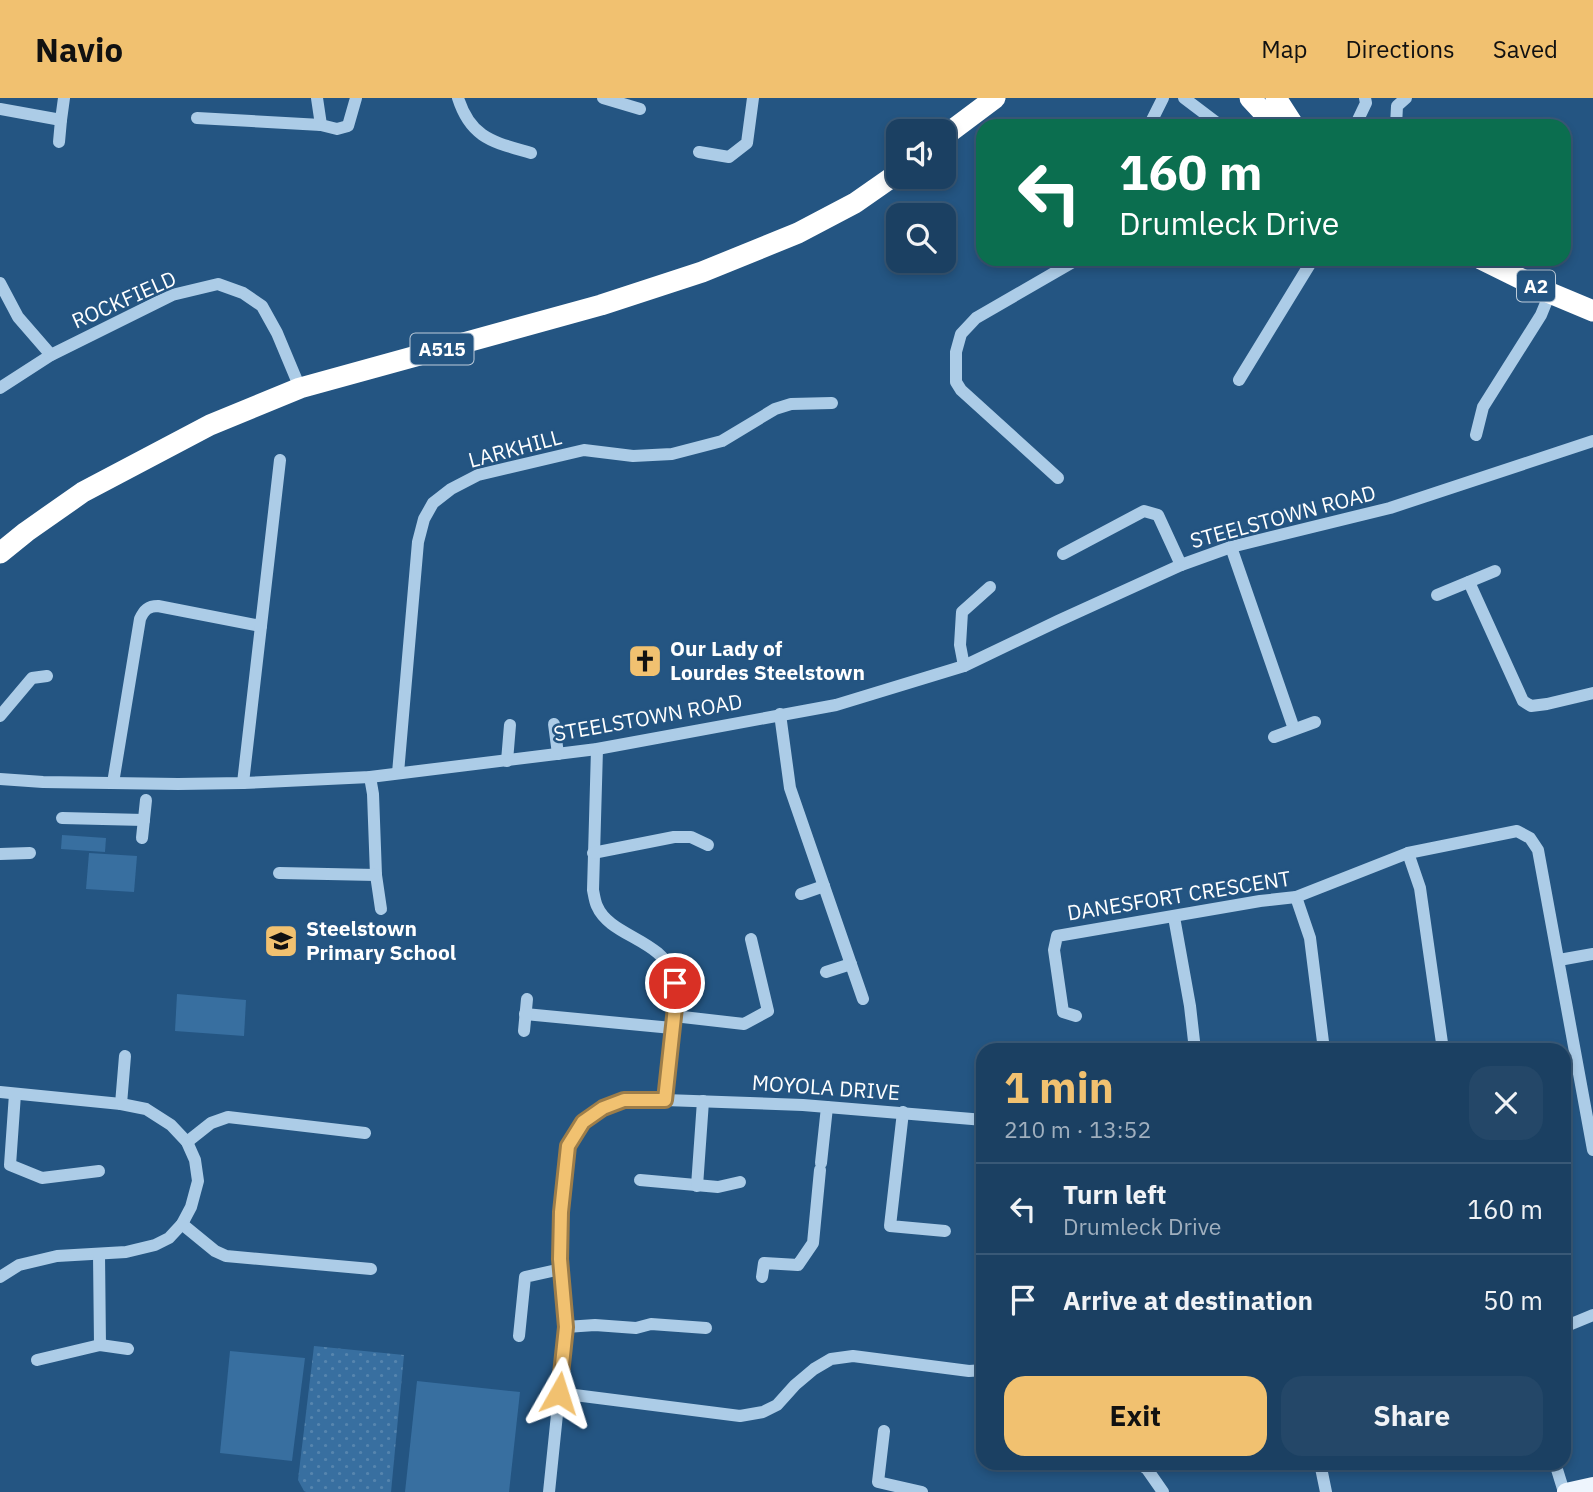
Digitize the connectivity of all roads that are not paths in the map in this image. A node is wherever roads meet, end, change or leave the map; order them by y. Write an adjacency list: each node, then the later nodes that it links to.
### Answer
1 (64, 98): 21 (street)
2 (317, 98): 22 (street)
3 (356, 98): 22 (street)
4 (458, 98): 26 (street)
5 (603, 98): 14 (street)
6 (753, 98): 25 (street)
7 (995, 98): 23 (highway)
8 (1163, 98): 17 (street)
9 (1184, 98): 18 (street)
10 (1250, 98): 15 (highway)
11 (1365, 98): 19 (street)
12 (1406, 98): 20 (street)
13 (0, 109): 21 (street)
14 (640, 109)
15 (1268, 116)
16 (197, 118): 22 (street)
17 (1152, 119)
18 (1212, 119)
19 (1358, 119)
20 (1396, 119)
21 (61, 120): 24 (street)
22 (321, 125)
23 (956, 128)
24 (59, 142)
25 (699, 152)
26 (531, 153)
27 (886, 181): 37 (highway, A515)
28 (1066, 266): 42 (street)
29 (1309, 266): 35 (street)
30 (1494, 266): 32 (highway, A2)
31 (0, 283): 34 (street)
32 (1550, 293): 33 (highway, A2); 39 (street)
33 (1593, 311)
34 (51, 355): 36 (street, ROCKFIELD); 37 (street, ROCKFIELD)
35 (1239, 380)
36 (0, 388)
37 (300, 388): 44 (highway, A515)
38 (832, 403): 65 (street, LARKHILL)
39 (1476, 435)
40 (1593, 441): 43 (street, STEELSTOWN ROAD)
41 (280, 460): 51 (street)
42 (1058, 478)
43 (1231, 547): 46 (street, STEELSTOWN ROAD); 60 (street)
44 (0, 553)
45 (1063, 554): 46 (street)
46 (1181, 565): 52 (street, STEELSTOWN ROAD)
47 (1495, 572): 48 (street)
48 (1469, 582): 50 (street); 54 (street)
49 (990, 587): 52 (street)
50 (1437, 595)
51 (261, 626): 68 (street); 69 (street)
52 (964, 666): 55 (street, STEELSTOWN ROAD)
53 (47, 676): 56 (street)
54 (1593, 693)
55 (780, 714): 62 (street, STEELSTOWN ROAD); 81 (street)
56 (0, 716)
57 (1315, 722): 60 (street)
58 (510, 724): 64 (street)
59 (554, 724): 63 (street)
60 (1294, 729): 61 (street)
61 (1274, 737)
62 (597, 749): 63 (street, STEELSTOWN ROAD); 76 (street)
63 (558, 754): 64 (street, STEELSTOWN ROAD)
64 (507, 761): 65 (street, STEELSTOWN ROAD)
65 (398, 773): 66 (street, STEELSTOWN ROAD)
66 (370, 777): 69 (street, STEELSTOWN ROAD); 80 (street)
67 (0, 779): 68 (street, STEELSTOWN ROAD)
68 (113, 783): 69 (street, STEELSTOWN ROAD)
69 (243, 783)
70 (146, 800): 72 (street)
71 (62, 818): 72 (street)
72 (144, 820): 73 (street)
73 (142, 838)
74 (708, 845): 76 (street)
75 (30, 853): 78 (street)
76 (593, 853): 95 (street)
77 (1408, 853): 83 (street, DANESFORT CRESCENT); 88 (street, DANESFORT CRESCENT); 99 (street)
78 (0, 854)
79 (279, 873): 80 (street)
80 (376, 875): 84 (street)
81 (824, 886): 82 (street); 89 (street)
82 (801, 894)
83 (1296, 897): 85 (street, DANESFORT CRESCENT); 98 (street)
84 (381, 909)
85 (1174, 917): 94 (street, DANESFORT CRESCENT); 97 (street)
86 (751, 939): 95 (street)
87 (1593, 954): 88 (street)
88 (1559, 960): 111 (street, DANESFORT CRESCENT)
89 (851, 964): 90 (street); 92 (street)
90 (826, 972)
91 (527, 999): 93 (street)
92 (863, 999)
93 (525, 1014): 95 (street); 96 (street)
94 (1076, 1016)
95 (673, 1022): 103 (street)
96 (524, 1031)
97 (1194, 1043)
98 (1323, 1043)
99 (1442, 1043)
100 (125, 1056): 105 (street)
101 (0, 1092): 102 (street)
102 (15, 1094): 105 (street); 112 (street)
103 (665, 1100): 104 (street, MOYOLA DRIVE); 120 (street, MOYOLA DRIVE)
104 (703, 1101): 106 (street, MOYOLA DRIVE); 115 (street)
105 (121, 1104): 110 (street)
106 (827, 1107): 107 (street, MOYOLA DRIVE); 122 (street)
107 (903, 1112): 108 (street, MOYOLA DRIVE); 117 (street)
108 (976, 1119)
109 (365, 1132): 110 (street)
110 (187, 1142): 116 (street)
111 (1593, 1150)
112 (99, 1171)
113 (640, 1180): 115 (street)
114 (740, 1182): 115 (street)
115 (698, 1185)
116 (182, 1224): 118 (street); 119 (street)
117 (945, 1231)
118 (99, 1254): 121 (street); 128 (street)
119 (371, 1269)
120 (561, 1269): 125 (street, MOYOLA DRIVE); 127 (street)
121 (0, 1277)
122 (762, 1277)
123 (1593, 1315): 124 (street)
124 (1571, 1324)
125 (566, 1327): 126 (street); 132 (street, MOYOLA DRIVE)
126 (706, 1328)
127 (519, 1336)
128 (100, 1345): 129 (street); 130 (street)
129 (128, 1349)
130 (37, 1360)
131 (976, 1371): 132 (street)
132 (559, 1393): 138 (street, MOYOLA DRIVE)
133 (884, 1431): 139 (street)
134 (1148, 1470): 140 (street)
135 (1321, 1470): 141 (street)
136 (1557, 1470): 142 (street)
137 (1593, 1486): 142 (main road)
138 (548, 1492)
139 (922, 1492)
140 (1163, 1492)
141 (1326, 1492)
142 (1565, 1492)

